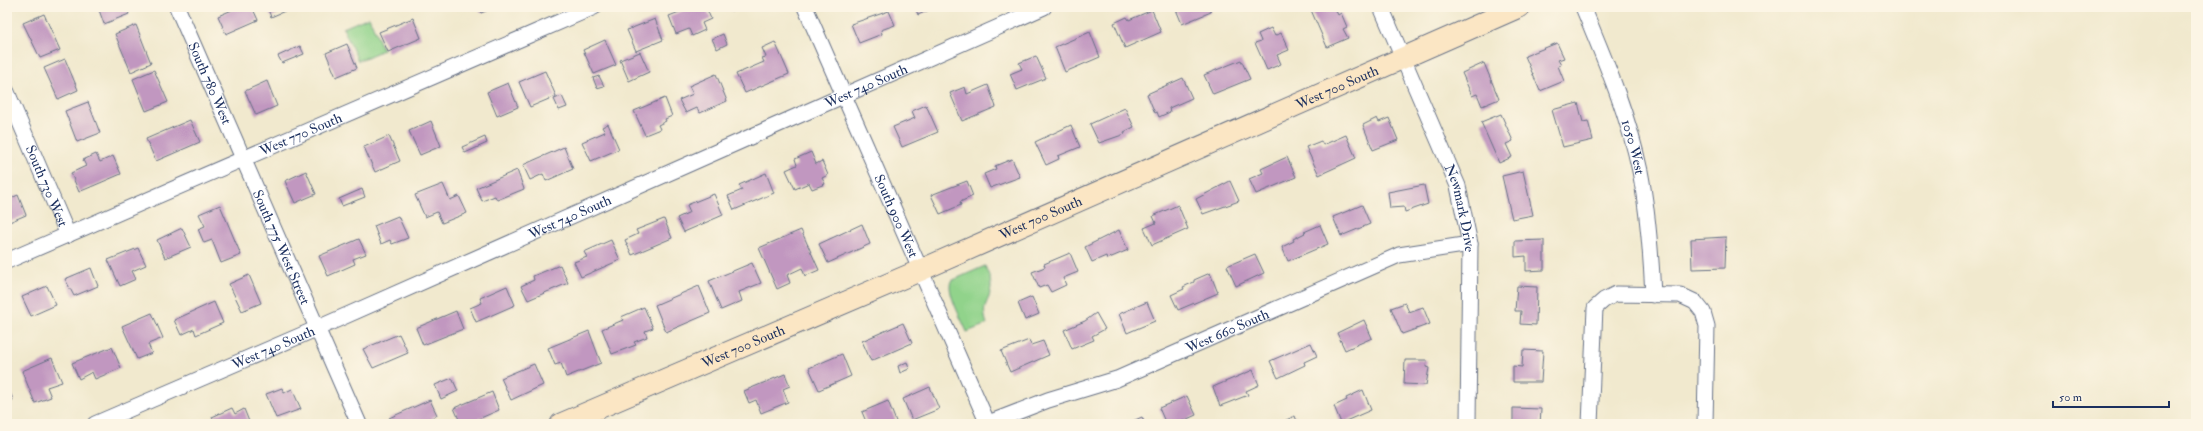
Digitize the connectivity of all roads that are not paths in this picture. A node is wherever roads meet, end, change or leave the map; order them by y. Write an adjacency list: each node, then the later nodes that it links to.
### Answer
1 (177, 7): 11 (street, South 780 West)
2 (594, 7): 11 (street, West 770 South)
3 (805, 7): 10 (street, South 900 West)
4 (1044, 7): 10 (street, West 740 South)
5 (1381, 7): 8 (street, Newmark Drive)
6 (1519, 7): 8 (street, West 700 South)
7 (1583, 7): 16 (street, 1050 West)
8 (1403, 57): 13 (street, Newmark Drive); 15 (street, West 700 South)
9 (7, 92): 12 (street, South 730 West)
10 (844, 96): 15 (street, South 900 West); 17 (street, West 740 South)
11 (242, 159): 12 (street, West 770 South); 17 (street, South 775 West Street)
12 (68, 235): 14 (street, West 770 South)
13 (1470, 244): 21 (street, West 660 South); 22 (street, Newmark Drive)
14 (7, 261)
15 (921, 270): 20 (street, West 700 South); 21 (street, South 900 West)
16 (1653, 295): 23 (street); 24 (street)
17 (318, 328): 18 (street, West 740 South); 19 (street, South 775 West Street)
18 (95, 424)
19 (359, 424)
20 (561, 424)
21 (987, 424)
22 (1468, 424)
23 (1590, 424)
24 (1705, 424)

